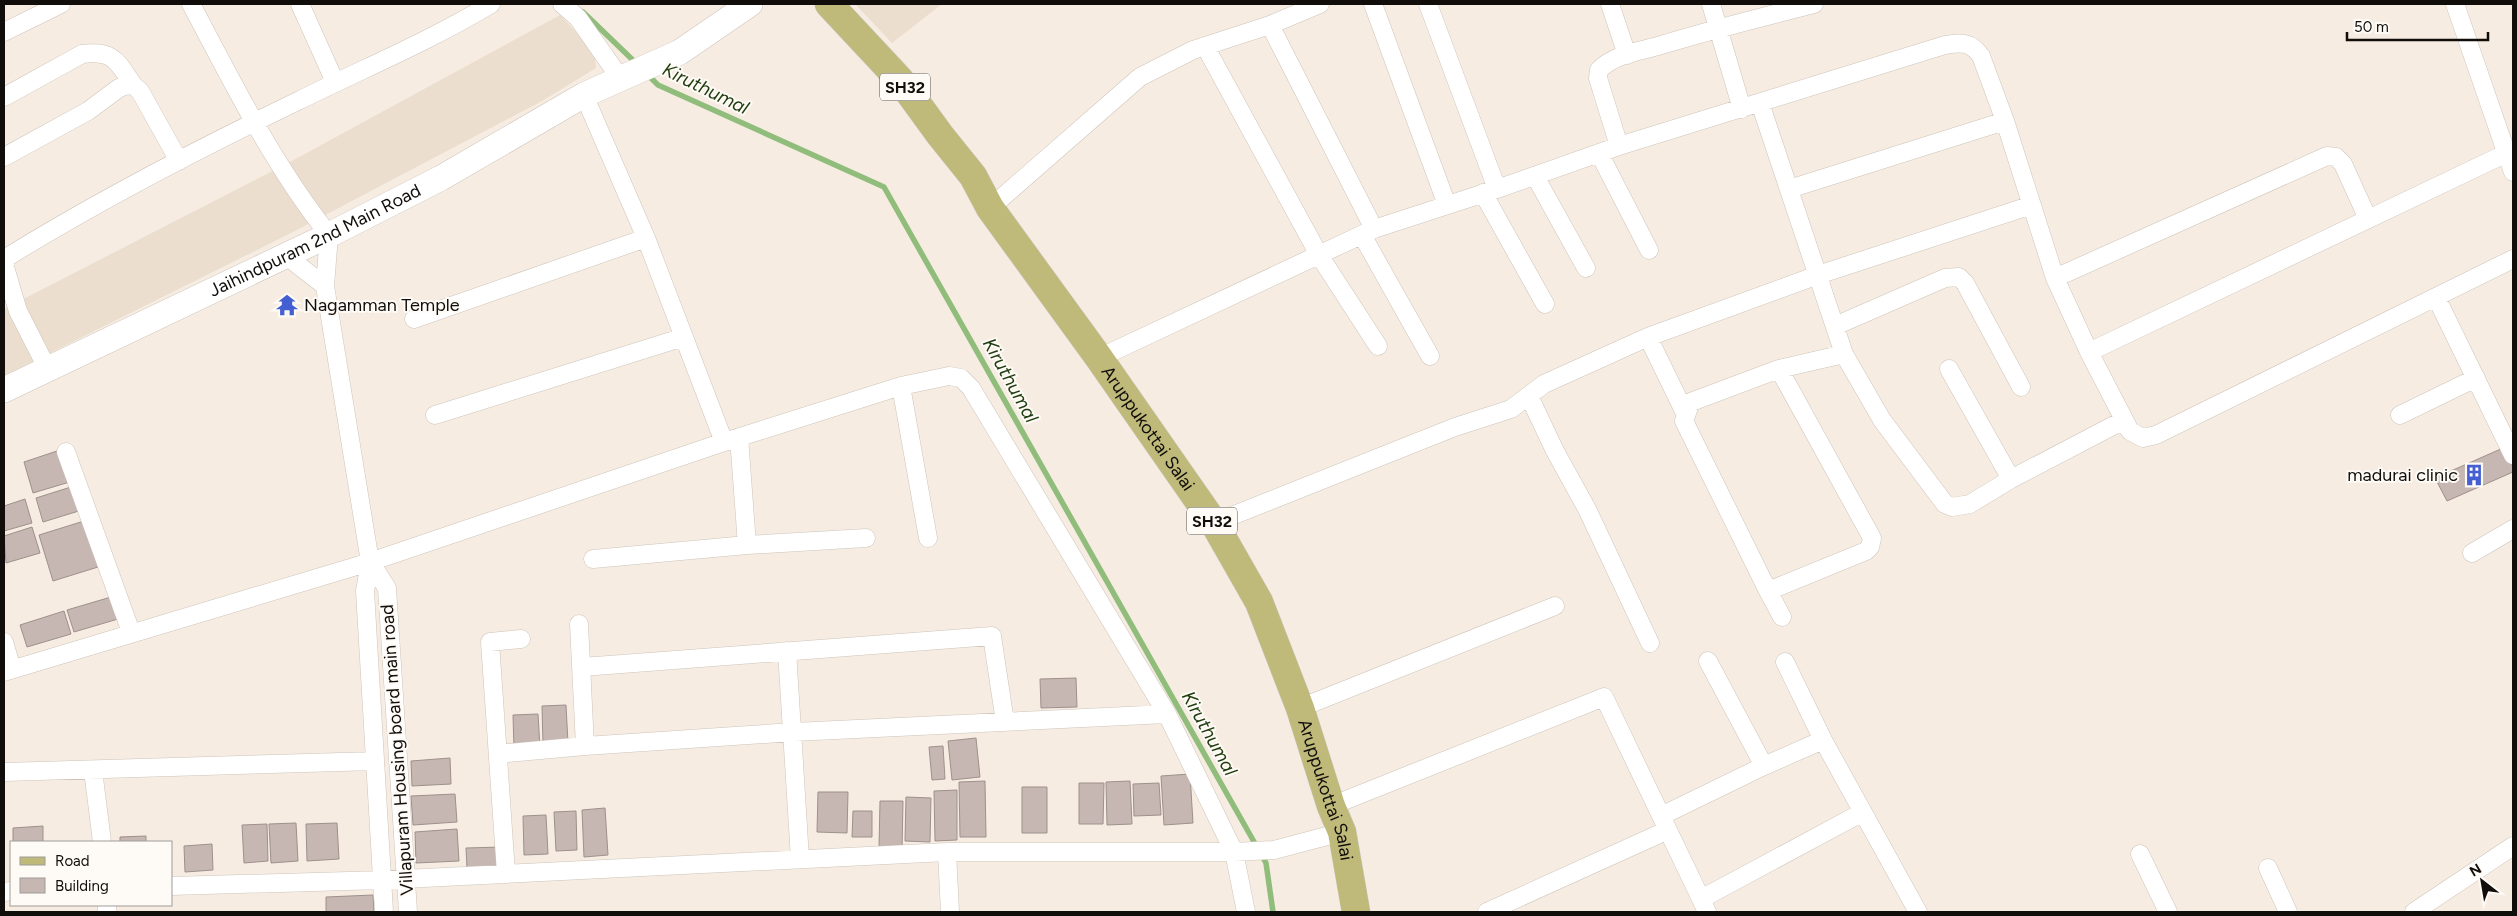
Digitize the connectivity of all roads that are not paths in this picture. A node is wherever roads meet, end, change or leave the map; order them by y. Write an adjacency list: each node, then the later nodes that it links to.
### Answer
1 (61, 4): 18 (street)
2 (190, 4): 29 (street)
3 (491, 4): 22 (street)
4 (562, 4): 21 (street)
5 (750, 4): 21 (street, Jaihindpuram 2nd Main Road)
6 (829, 4): 36 (main road, Aruppukottai Salai / SH32)
7 (851, 4): 36 (main road)
8 (1320, 4): 16 (street)
9 (1373, 4): 40 (street)
10 (1428, 4): 39 (street)
11 (1610, 4): 20 (street)
12 (1711, 4): 17 (street)
13 (1814, 4): 17 (street)
14 (2455, 4): 32 (street)
15 (306, 6): 22 (street)
16 (1270, 26): 19 (street); 44 (street)
17 (1718, 28): 20 (street); 27 (street)
18 (4, 32)
19 (1205, 46): 42 (street); 49 (street)
20 (1627, 55): 30 (street)
21 (620, 78): 24 (street, Jaihindpuram 2nd Main Road)
22 (335, 82): 29 (street)
23 (134, 86): 25 (street); 33 (street); 34 (street)
24 (584, 95): 45 (street, Jaihindpuram 2nd Main Road); 46 (street)
25 (4, 96)
26 (1760, 103): 27 (street); 28 (street); 38 (street)
27 (1742, 108): 30 (street)
28 (2005, 121): 38 (street); 41 (street)
29 (254, 122): 34 (street); 45 (street)
30 (1619, 146): 31 (street)
31 (1599, 153): 37 (street); 47 (street)
32 (2507, 153): 35 (street); 43 (street)
33 (4, 157)
34 (179, 161): 50 (street)
35 (2513, 172)
36 (973, 176): 42 (main road, Aruppukottai Salai / SH32)
37 (1535, 176): 39 (street); 53 (street)
38 (1789, 189): 54 (street)
39 (1490, 191): 40 (street); 58 (street)
40 (1447, 205): 44 (street)
41 (2032, 205): 54 (street); 55 (street)
42 (990, 208): 67 (main road, Aruppukottai Salai / SH32)
43 (2368, 219): 55 (street); 64 (street)
44 (1368, 232): 49 (street); 66 (street)
45 (329, 235): 48 (street, Jaihindpuram 2nd Main Road); 56 (street, Villapuram Housing board main road)
46 (646, 238): 59 (street); 61 (street)
47 (1649, 250)
48 (284, 255): 56 (street); 68 (street, Jaihindpuram 2nd Main Road)
49 (1319, 255): 63 (street); 67 (street)
50 (4, 259)
51 (2513, 259): 57 (street)
52 (4, 264): 68 (street)
53 (1586, 268)
54 (1818, 274): 60 (street); 62 (street)
55 (2055, 278): 64 (street)
56 (325, 286): 91 (street, Villapuram Housing board main road)
57 (2436, 297): 71 (street); 79 (street)
58 (1545, 304)
59 (414, 319)
60 (1835, 326): 65 (street); 73 (street)
61 (684, 337): 77 (street); 80 (street)
62 (1648, 337): 75 (street); 76 (street)
63 (1378, 346)
64 (2089, 352): 79 (street)
65 (1844, 354): 70 (street); 83 (street)
66 (1430, 356)
67 (1100, 358): 84 (main road, Aruppukottai Salai / SH32)
68 (47, 368): 74 (street, Jaihindpuram 2nd Main Road)
69 (1948, 368): 83 (street)
70 (1779, 369): 76 (street); 92 (street)
71 (2476, 378): 78 (street); 82 (street)
72 (901, 386): 80 (street); 87 (street); 106 (street)
73 (2021, 387)
74 (4, 390)
75 (1529, 396): 84 (street); 99 (street)
76 (1685, 413): 92 (street)
77 (435, 415)
78 (2400, 415)
79 (2124, 420): 83 (street)
80 (732, 440): 88 (street); 91 (street)
81 (66, 452): 96 (street)
82 (2513, 454)
83 (2011, 479)
84 (1214, 524): 105 (main road, Aruppukottai Salai / SH32)
85 (2513, 529): 89 (street)
86 (866, 538): 88 (street)
87 (928, 538)
88 (747, 546): 90 (street)
89 (2472, 553)
90 (593, 558)
91 (370, 562): 96 (street); 112 (street, Villapuram Housing board main road); 128 (street, Villapuram Housing board main road)
92 (1768, 591): 94 (street)
93 (1555, 606): 105 (street)
94 (1782, 617)
95 (579, 624): 103 (street)
96 (131, 632): 104 (street)
97 (521, 639): 111 (street)
98 (4, 642): 104 (street)
99 (1650, 644)
100 (787, 651): 103 (street); 107 (street); 108 (street)
101 (1708, 661): 113 (street)
102 (1785, 662): 109 (street)
103 (582, 667): 110 (street)
104 (8, 670)
105 (1300, 708): 116 (main road, Aruppukottai Salai / SH32)
106 (1167, 714): 107 (street); 123 (street)
107 (1004, 722): 108 (street)
108 (794, 732): 110 (street); 125 (street)
109 (1824, 740): 113 (street); 117 (street)
110 (585, 746): 111 (street)
111 (498, 754): 127 (street)
112 (375, 761): 114 (street); 129 (street, Villapuram Housing board main road)
113 (1764, 766): 118 (street)
114 (93, 770): 115 (street); 120 (street)
115 (4, 772)
116 (1331, 806): 118 (street); 119 (main road, Aruppukottai Salai / SH32)
117 (1863, 812): 131 (street); 138 (street)
118 (1664, 823): 131 (street); 137 (street)
119 (1342, 832): 123 (street); 136 (main road, Aruppukottai Salai / SH32)
120 (102, 841)
121 (2513, 846): 141 (street)
122 (947, 852): 123 (street); 125 (street); 134 (street)
123 (1241, 852): 135 (street)
124 (2140, 854): 139 (street)
125 (800, 859): 127 (street)
126 (2268, 868): 140 (street)
127 (506, 872): 128 (street)
128 (406, 878): 129 (street); 133 (street, Villapuram Housing board main road)
129 (383, 880): 130 (street); 132 (street, Villapuram Housing board main road)
130 (172, 886)
131 (1703, 905)
132 (384, 912)
133 (408, 912)
134 (950, 912)
135 (1246, 912)
136 (1356, 912)
137 (1487, 912)
138 (1918, 912)
139 (2168, 912)
140 (2288, 912)
141 (2414, 912)

